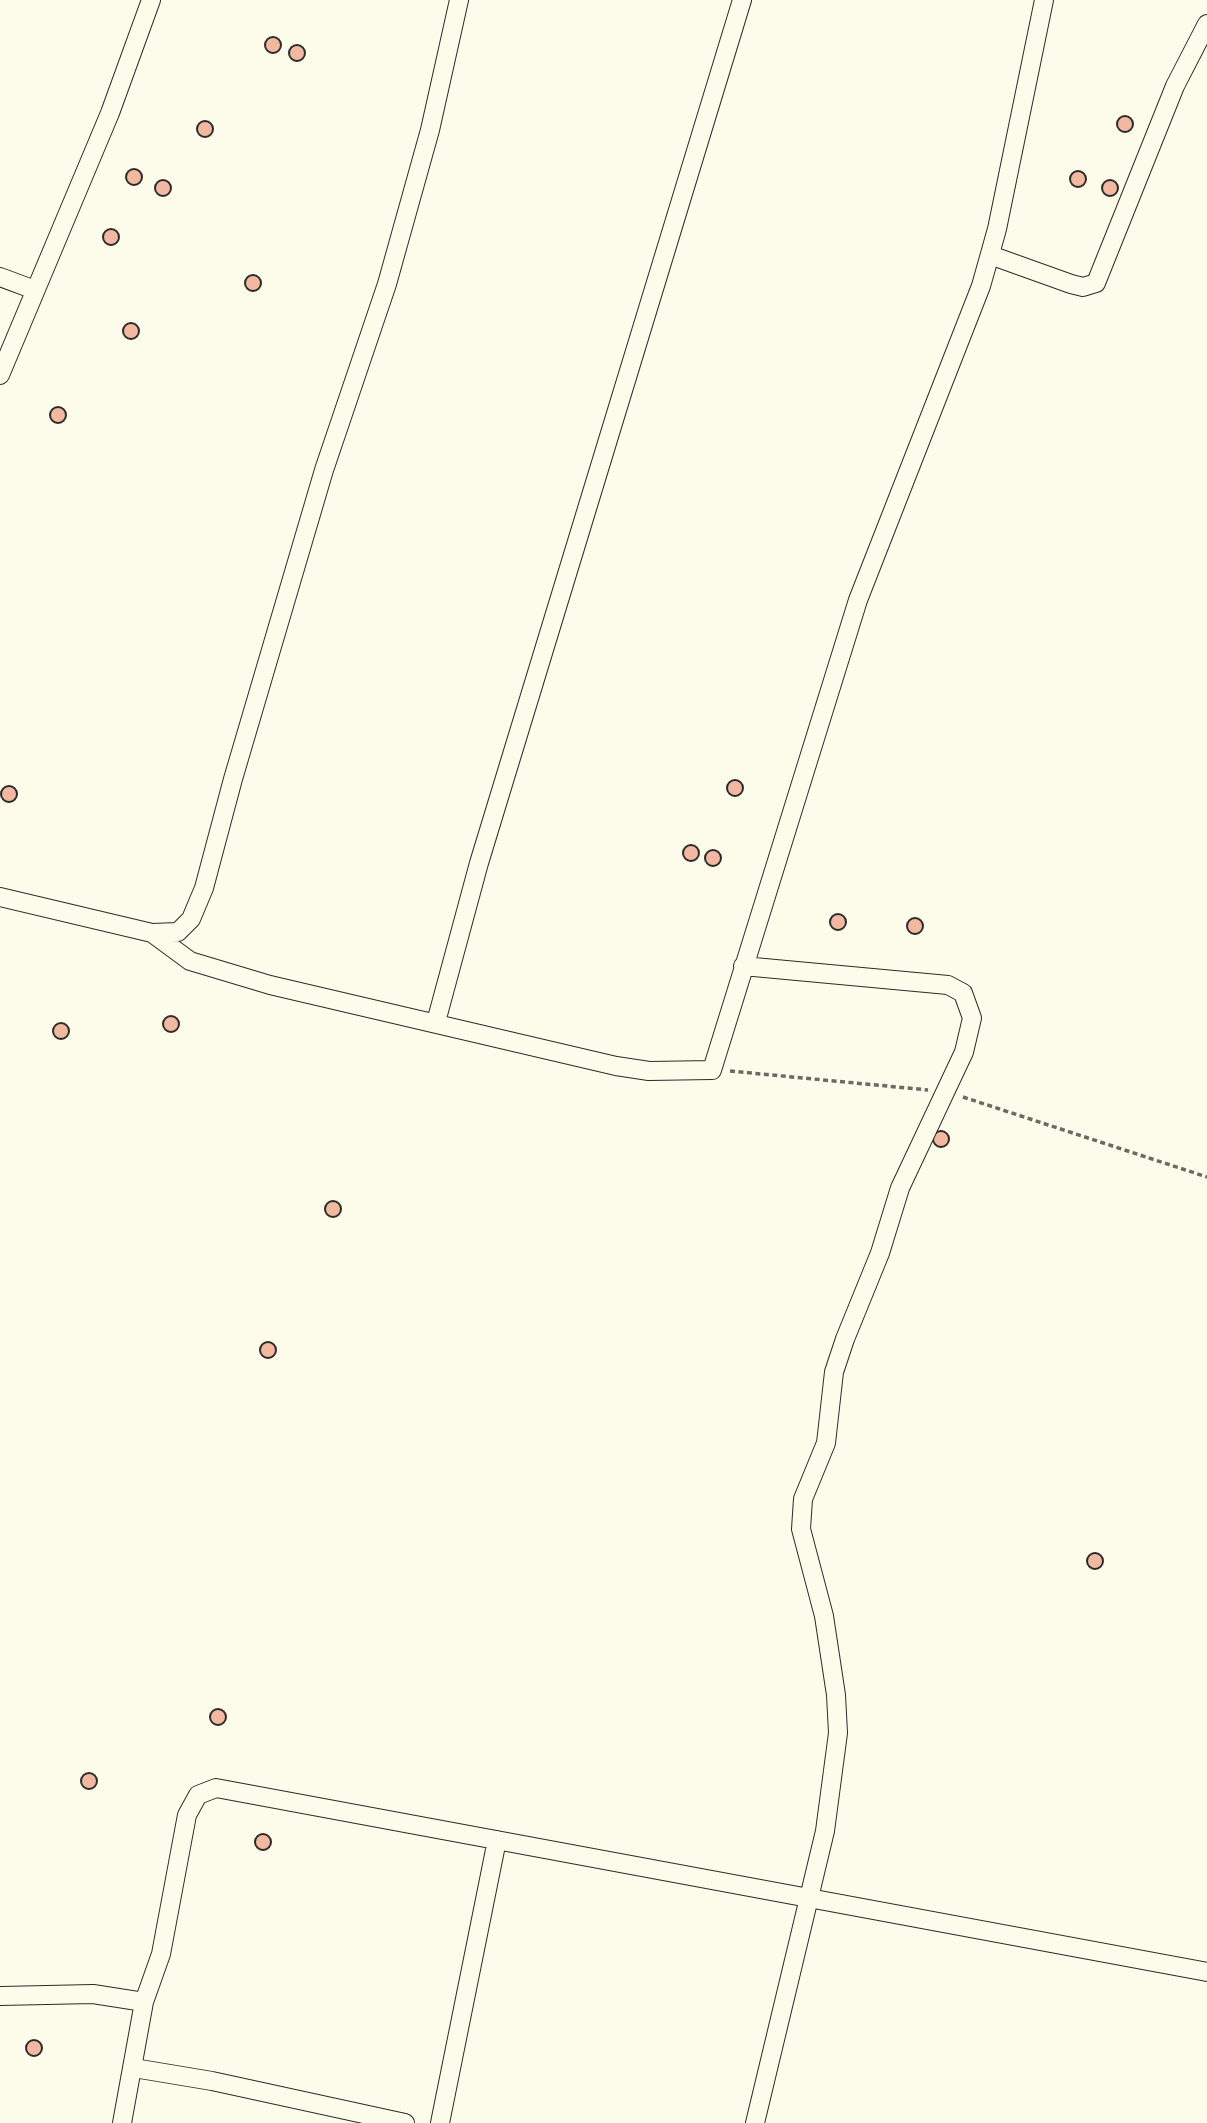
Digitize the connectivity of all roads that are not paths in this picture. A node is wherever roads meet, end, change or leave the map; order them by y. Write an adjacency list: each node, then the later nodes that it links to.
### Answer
1 (151, 0): 8 (street)
2 (459, 0): 11 (street)
3 (742, 0): 13 (street)
4 (1044, 0): 6 (street)
5 (1207, 24): 6 (street)
6 (990, 254): 12 (street)
7 (0, 277): 8 (street)
8 (35, 290): 9 (street)
9 (0, 375)
10 (0, 897): 11 (street)
11 (152, 933): 13 (street)
12 (743, 966): 13 (street); 15 (street)
13 (436, 1022)
14 (497, 1840): 15 (street); 18 (street); 22 (street)
15 (808, 1898): 16 (street); 23 (street)
16 (1207, 1972)
17 (0, 1996): 18 (street)
18 (144, 2002): 19 (street)
19 (134, 2068): 20 (street); 21 (street)
20 (122, 2123)
21 (405, 2123)
22 (440, 2123)
23 (755, 2123)

